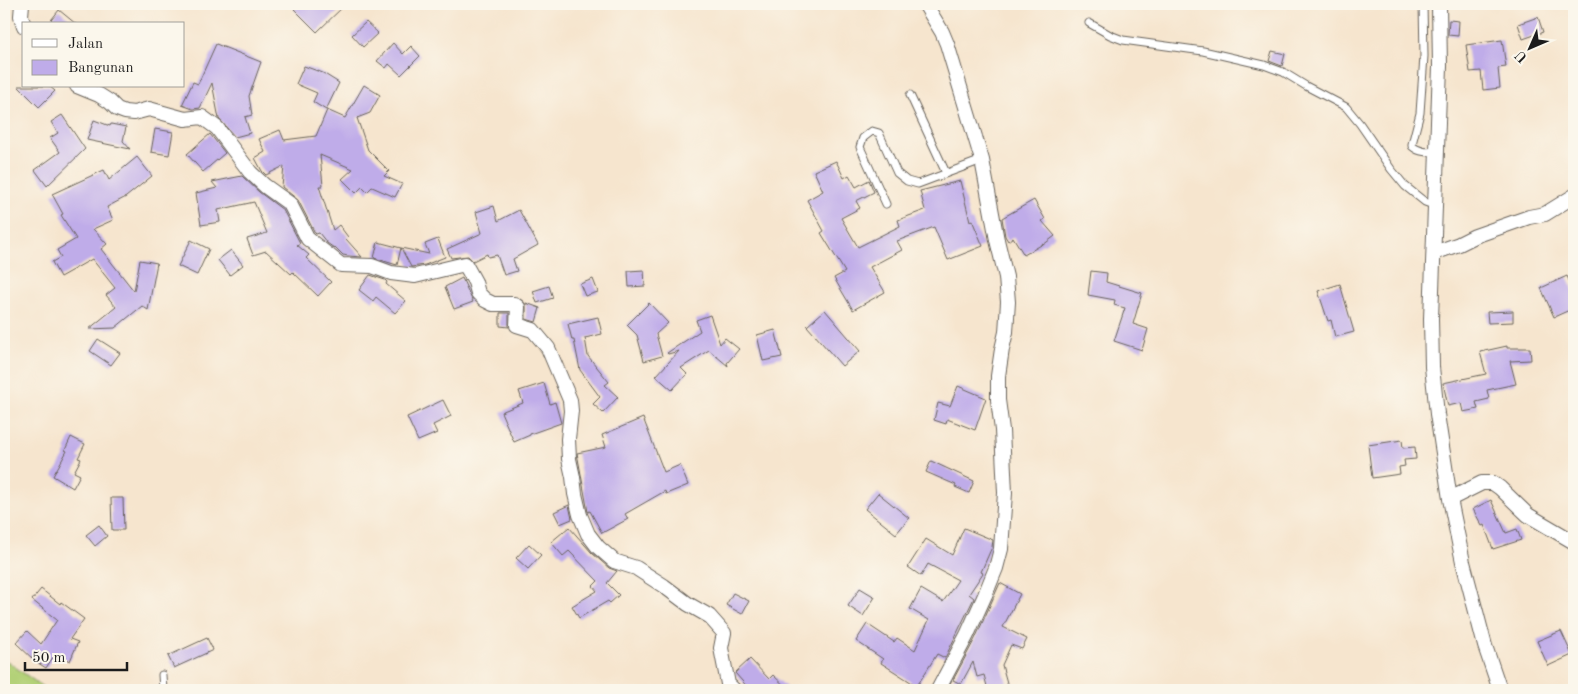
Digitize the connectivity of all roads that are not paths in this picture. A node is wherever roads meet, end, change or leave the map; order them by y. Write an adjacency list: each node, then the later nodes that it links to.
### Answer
1 (22, 4): 5 (street)
2 (925, 4): 10 (street)
3 (1423, 4): 9 (lane)
4 (1439, 4): 9 (street)
5 (23, 22)
6 (1089, 23): 14 (lane)
7 (83, 88): 20 (street)
8 (910, 95): 11 (lane)
9 (1438, 151): 14 (street)
10 (982, 160): 11 (lane); 21 (street)
11 (946, 173): 13 (lane)
12 (1574, 196): 15 (street)
13 (886, 204)
14 (1436, 206): 15 (street)
15 (1434, 253): 16 (street)
16 (1450, 499): 17 (street); 22 (street)
17 (1574, 542)
18 (162, 674): 19 (lane)
19 (163, 690)
20 (734, 690)
21 (938, 690)
22 (1500, 690)

